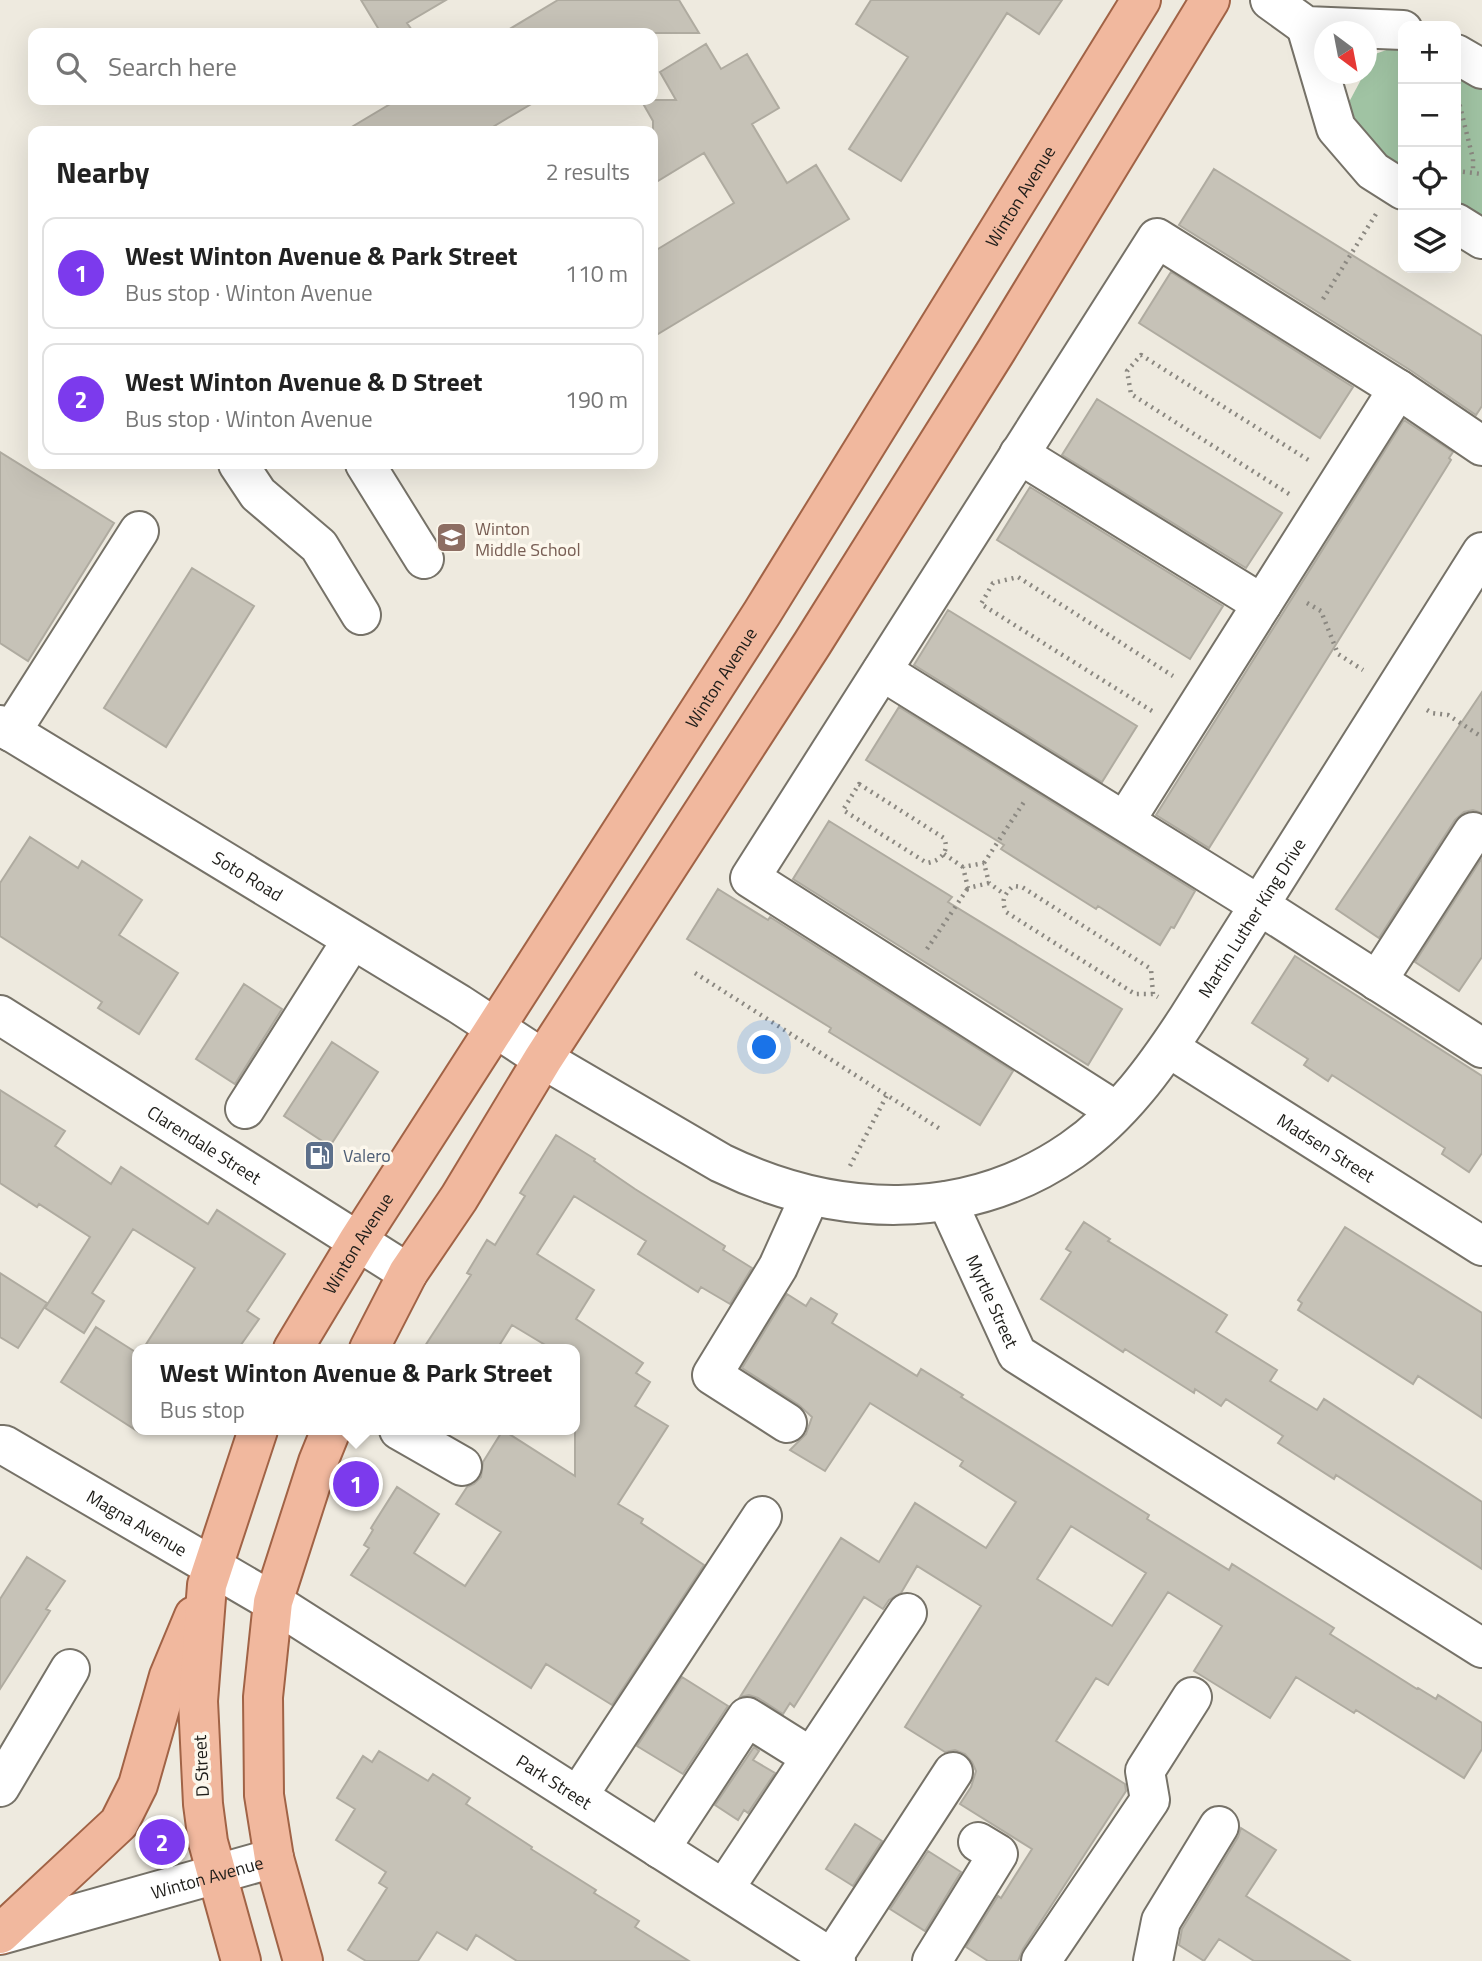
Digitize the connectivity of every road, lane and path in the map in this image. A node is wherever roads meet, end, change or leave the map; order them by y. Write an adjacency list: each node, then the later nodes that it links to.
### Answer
1 (1141, 0): 48 (main road, Winton Avenue)
2 (1210, 0): 51 (main road)
3 (1270, 0): 4 (street)
4 (1306, 26): 5 (street); 12 (street)
5 (1398, 30)
6 (1461, 57): 7 (street)
7 (1482, 69)
8 (1461, 108): 10 (path)
9 (1461, 172): 10 (path)
10 (1473, 173): 11 (path)
11 (1482, 174)
12 (1398, 186)
13 (1398, 188): 16 (path)
14 (1461, 226): 15 (street)
15 (1482, 239)
16 (1304, 329): 17 (street); 19 (street)
17 (1398, 389): 18 (street); 22 (street)
18 (1482, 446)
19 (1020, 454): 27 (street); 29 (street)
20 (241, 469): 28 (street)
21 (368, 469): 26 (street)
22 (1340, 480): 23 (street); 23 (path)
23 (1319, 513): 27 (street)
24 (139, 531): 31 (street)
25 (1482, 552): 42 (street, Martin Luther King Drive)
26 (424, 559)
27 (1262, 604): 30 (street)
28 (360, 615)
29 (881, 671): 33 (street); 45 (street)
30 (1204, 696): 32 (street); 32 (path)
31 (6, 729): 43 (street, Soto Road)
32 (1183, 730): 34 (street)
33 (1044, 772): 34 (street); 37 (path)
34 (1125, 821): 42 (street)
35 (1473, 832): 46 (street)
36 (944, 854): 36 (path); 38 (path)
37 (984, 863): 38 (path); 39 (path)
38 (963, 867): 40 (path)
39 (989, 883): 40 (path); 41 (path)
40 (968, 888): 45 (path)
41 (1004, 894): 41 (path)
42 (1259, 905): 46 (street); 49 (street, Martin Luther King Drive)
43 (352, 940): 48 (street, Soto Road); 53 (street)
44 (695, 974): 52 (path)
45 (908, 979): 54 (street)
46 (1377, 981): 50 (street)
47 (0, 1014): 58 (street, Clarendale Street)
48 (496, 1027): 51 (street); 58 (main road, Winton Avenue)
49 (1169, 1048): 54 (street, Martin Luther King Drive); 59 (street, Madsen Street)
50 (1482, 1048)
51 (543, 1059): 56 (street); 60 (main road)
52 (887, 1095): 55 (path); 56 (path)
53 (245, 1109)
54 (1116, 1111): 57 (street, Martin Luther King Drive)
55 (940, 1129)
56 (822, 1198): 57 (street); 63 (street)
57 (947, 1201): 73 (street, Myrtle Street)
58 (358, 1241): 60 (street, Clarendale Street); 61 (main road, Winton Avenue)
59 (1482, 1246)
60 (408, 1273): 62 (main road)
61 (296, 1344)
62 (372, 1344)
63 (787, 1423)
64 (256, 1435): 70 (main road)
65 (329, 1435): 71 (main road, Winton Avenue)
66 (408, 1435): 68 (street)
67 (0, 1445): 70 (street, Magna Avenue)
68 (462, 1466)
69 (762, 1516): 79 (street)
70 (210, 1576): 71 (street, Magna Avenue); 84 (main road, D Street); 86 (main road)
71 (273, 1602): 79 (street, Park Street); 83 (main road, Winton Avenue)
72 (907, 1613): 76 (street)
73 (1482, 1648)
74 (70, 1669): 78 (street)
75 (1192, 1697): 92 (street)
76 (811, 1757): 82 (street); 85 (street)
77 (953, 1772): 87 (street)
78 (0, 1787)
79 (578, 1796): 82 (street, Park Street)
80 (1219, 1826): 93 (street)
81 (978, 1842): 91 (street)
82 (660, 1849): 85 (street, Park Street)
83 (274, 1858): 84 (street, Winton Avenue); 90 (main road)
84 (215, 1874): 86 (street, Winton Avenue); 89 (main road, D Street)
85 (724, 1889): 87 (street, Park Street)
86 (0, 1935): 88 (street)
87 (834, 1960)
88 (22, 1961)
89 (241, 1961)
90 (303, 1961)
91 (932, 1961)
92 (1041, 1961)
93 (1153, 1961)

